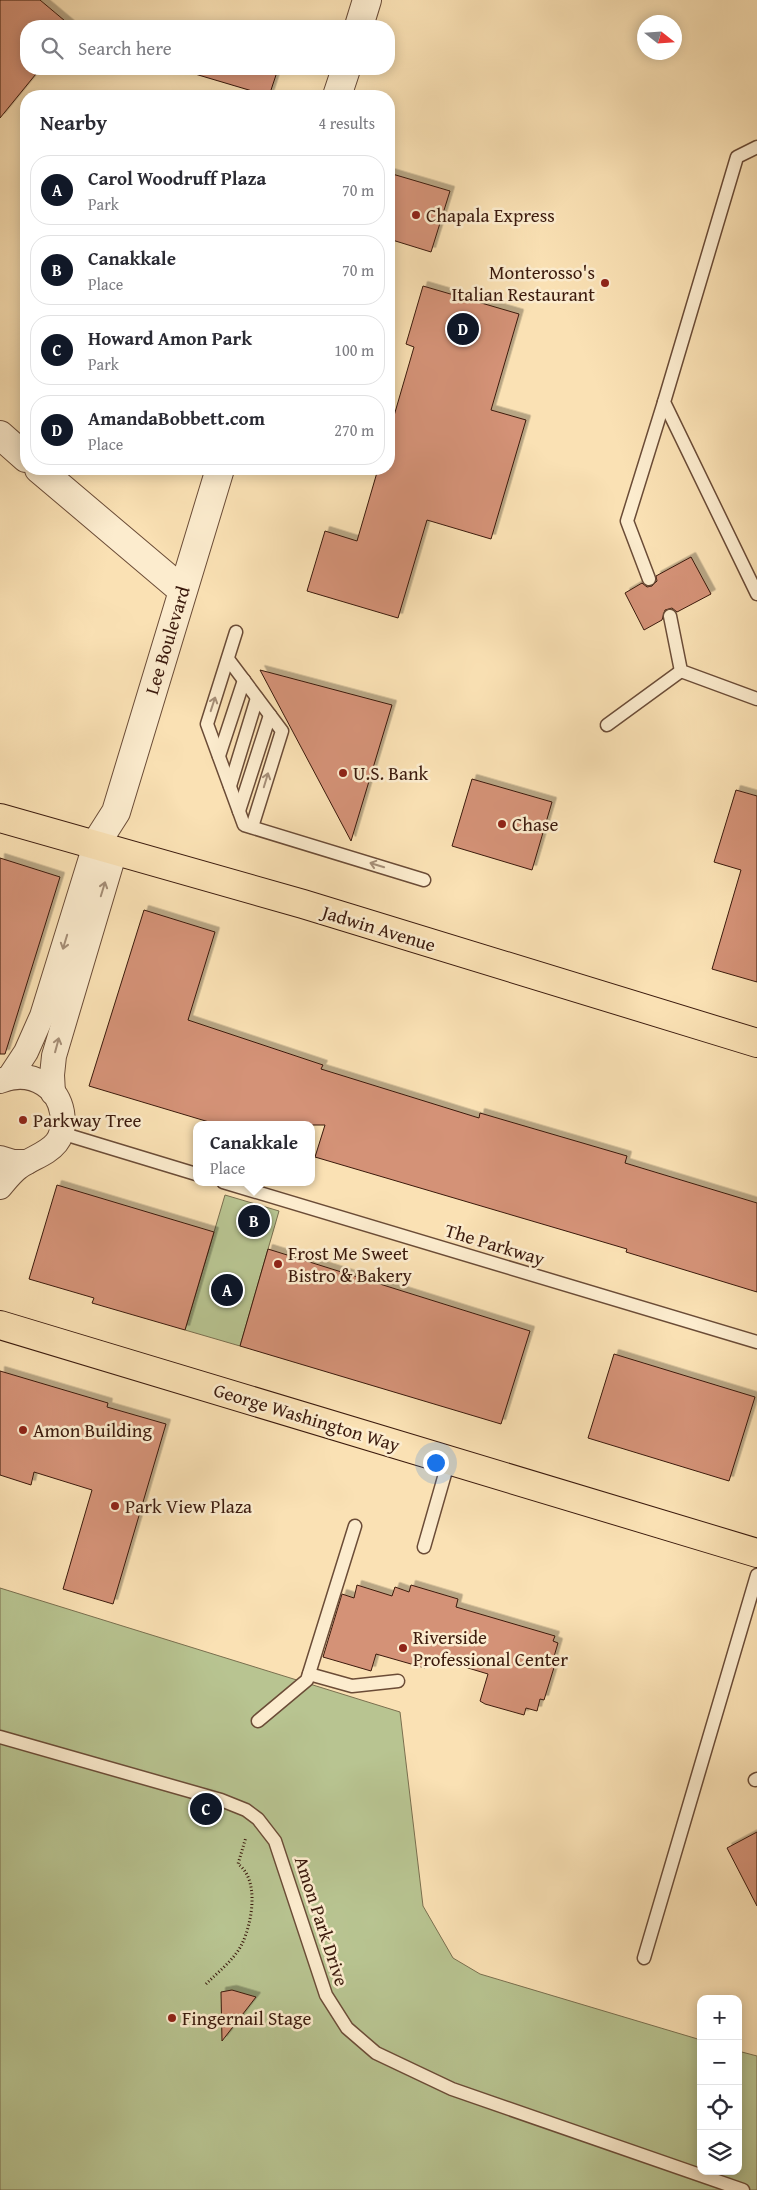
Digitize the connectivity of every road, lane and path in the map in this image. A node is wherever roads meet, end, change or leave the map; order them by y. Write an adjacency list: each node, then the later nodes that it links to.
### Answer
1 (367, 0): 2 (street)
2 (361, 20)
3 (344, 75): 4 (street)
4 (339, 90)
5 (757, 147): 6 (lane)
6 (664, 402): 11 (lane); 13 (lane)
7 (0, 435): 8 (street)
8 (20, 453)
9 (46, 475): 12 (street)
10 (218, 475): 12 (street, Lee Boulevard)
11 (649, 579)
12 (182, 590): 28 (street, Lee Boulevard)
13 (757, 594)
14 (670, 616): 17 (lane)
15 (236, 632): 16 (lane)
16 (228, 659): 18 (lane); 23 (lane, one-way to 16)
17 (681, 671): 20 (lane); 22 (lane)
18 (244, 680): 19 (lane); 23 (lane)
19 (257, 698): 21 (lane); 24 (lane)
20 (757, 698)
21 (270, 715): 25 (lane); 27 (lane, one-way to 21)
22 (607, 725)
23 (219, 756): 24 (lane)
24 (230, 786): 25 (lane)
25 (238, 811): 27 (lane)
26 (0, 818): 28 (main road, Jadwin Avenue)
27 (252, 827): 29 (lane, one-way to 27)
28 (105, 848): 30 (main road, Jadwin Avenue); 31 (street, Lee Boulevard, one-way to 31); 32 (street, Lee Boulevard, one-way to 28)
29 (424, 880)
30 (757, 1043)
31 (4, 1080): 32 (street, Lee Boulevard)
32 (54, 1093): 33 (street, Lee Boulevard)
33 (61, 1133): 35 (street); 36 (lane)
34 (0, 1158): 35 (street)
35 (27, 1162): 38 (street)
36 (193, 1173)
37 (236, 1186): 40 (lane, The Parkway)
38 (0, 1187)
39 (0, 1325): 41 (main road, George Washington Way)
40 (757, 1342)
41 (449, 1460): 43 (lane); 44 (main road, George Washington Way)
42 (355, 1526): 46 (lane)
43 (424, 1547)
44 (757, 1553)
45 (757, 1574): 51 (lane)
46 (309, 1674): 47 (lane); 48 (lane)
47 (398, 1682)
48 (258, 1720)
49 (0, 1737): 50 (lane, Amon Park Drive)
50 (253, 1815): 52 (path); 53 (lane, Amon Park Drive)
51 (644, 1958)
52 (206, 1984)
53 (743, 2190)

